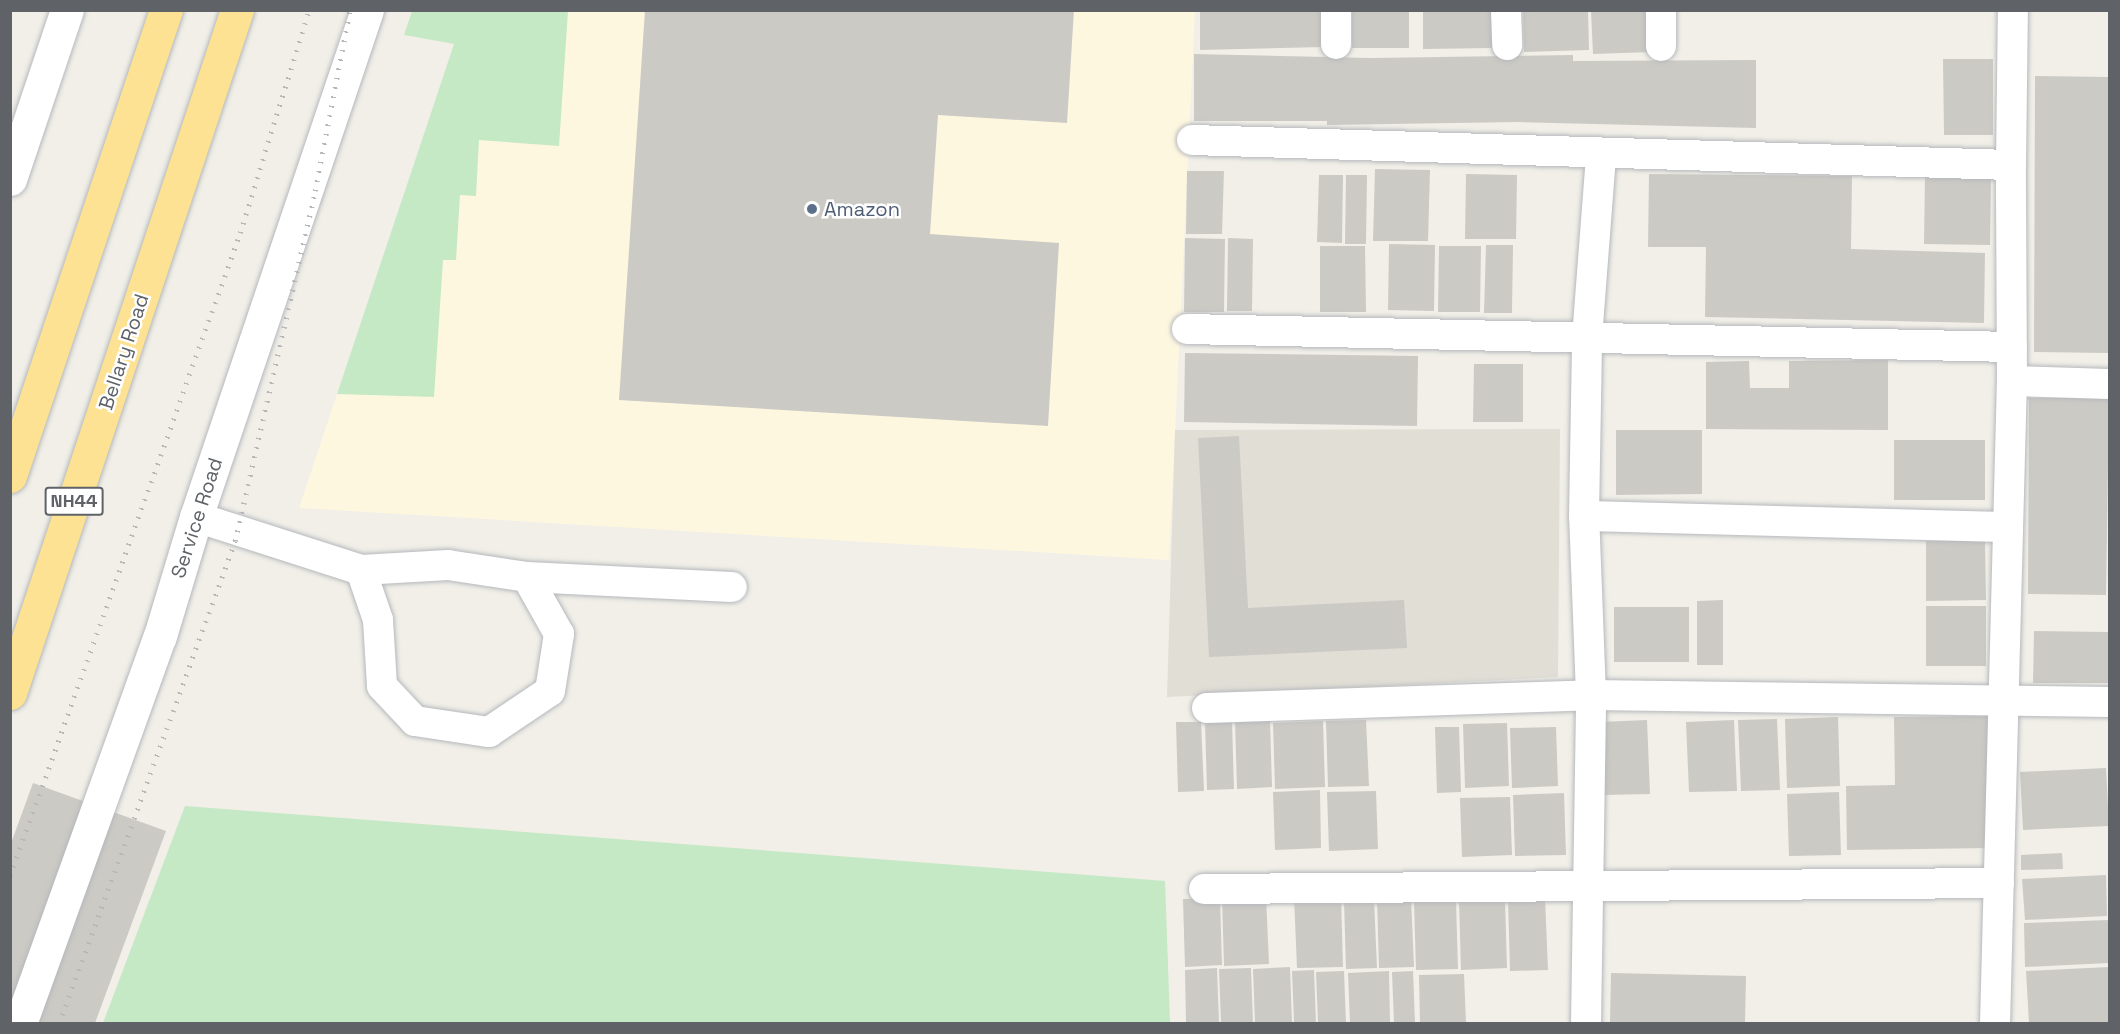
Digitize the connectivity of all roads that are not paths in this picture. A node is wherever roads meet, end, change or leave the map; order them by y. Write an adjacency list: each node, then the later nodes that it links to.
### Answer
1 (67, 10): 15 (main road)
2 (166, 10): 21 (highway)
3 (237, 10): 28 (highway, Bellary Road / NH44)
4 (367, 10): 23 (main road, Service Road)
5 (1336, 10): 9 (street)
6 (1506, 10): 10 (street)
7 (1660, 10): 11 (street)
8 (2013, 10): 14 (street)
9 (1336, 44)
10 (1507, 45)
11 (1661, 46)
12 (1192, 140): 13 (street)
13 (1601, 155): 14 (street); 17 (street)
14 (2011, 165): 18 (street)
15 (10, 178)
16 (1187, 329): 17 (street)
17 (1587, 338): 18 (street); 22 (street)
18 (2012, 348): 19 (street)
19 (2012, 381): 20 (street); 24 (street)
20 (2109, 384)
21 (10, 476)
22 (1584, 516): 24 (street); 29 (street)
23 (196, 517): 25 (street); 36 (main road, Service Road)
24 (2007, 527): 30 (street)
25 (361, 570): 26 (street); 26 (street)
26 (527, 577): 27 (street)
27 (732, 586)
28 (10, 693)
29 (1591, 695): 30 (street); 32 (street); 34 (street)
30 (2004, 699): 31 (street); 33 (street)
31 (2109, 702)
32 (1207, 708)
33 (1999, 883): 34 (street); 38 (street)
34 (1590, 888): 35 (street); 37 (street)
35 (1204, 889)
36 (20, 1023)
37 (1586, 1023)
38 (1995, 1023)

